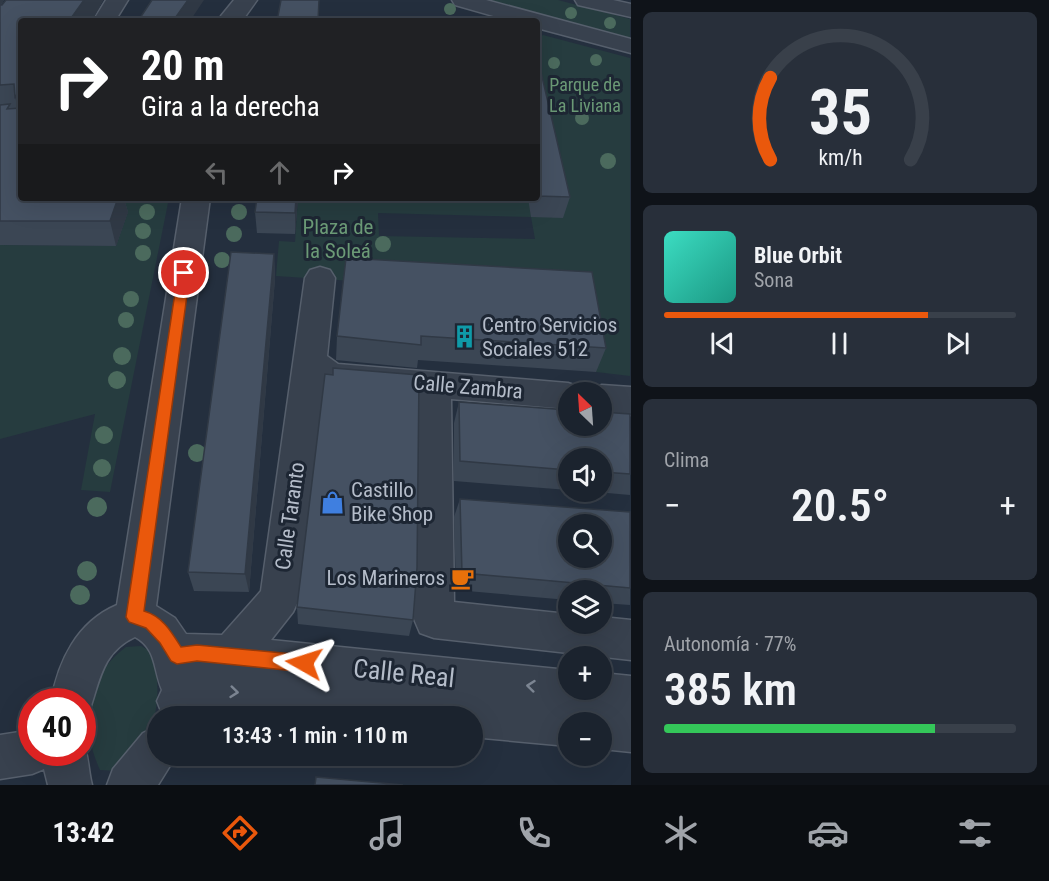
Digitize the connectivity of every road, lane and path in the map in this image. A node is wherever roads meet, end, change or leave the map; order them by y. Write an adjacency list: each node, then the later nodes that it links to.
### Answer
1 (117, 0): 6 (street)
2 (246, 0): 7 (street)
3 (463, 0): 8 (street)
4 (586, 0): 5 (street)
5 (630, 11)
6 (106, 18)
7 (232, 18)
8 (526, 18)
9 (540, 22): 10 (street)
10 (630, 46)
11 (196, 201): 18 (street)
12 (320, 278): 13 (street, Calle Taranto)
13 (322, 367): 14 (street, Calle Zambra); 21 (street, Calle Taranto)
14 (434, 385): 15 (street, Calle Zambra); 19 (street)
15 (558, 395)
16 (612, 400): 17 (street)
17 (630, 401)
18 (135, 617): 20 (street); 22 (street)
19 (630, 640)
20 (177, 656): 21 (street, Calle Real); 24 (street)
21 (231, 656): 23 (street, Calle Real, one-way to 21)
22 (76, 688)
23 (630, 696)
24 (175, 706)
25 (180, 706): 26 (street, Calle Real, one-way to 26)
26 (382, 706)
27 (483, 716): 28 (street, Calle Real, one-way to 28)
28 (558, 723)
29 (612, 729): 30 (street)
30 (630, 730)
31 (18, 754): 32 (street)
32 (0, 757)
33 (147, 764): 36 (street)
34 (66, 766): 35 (street)
35 (70, 785)
36 (129, 785)

